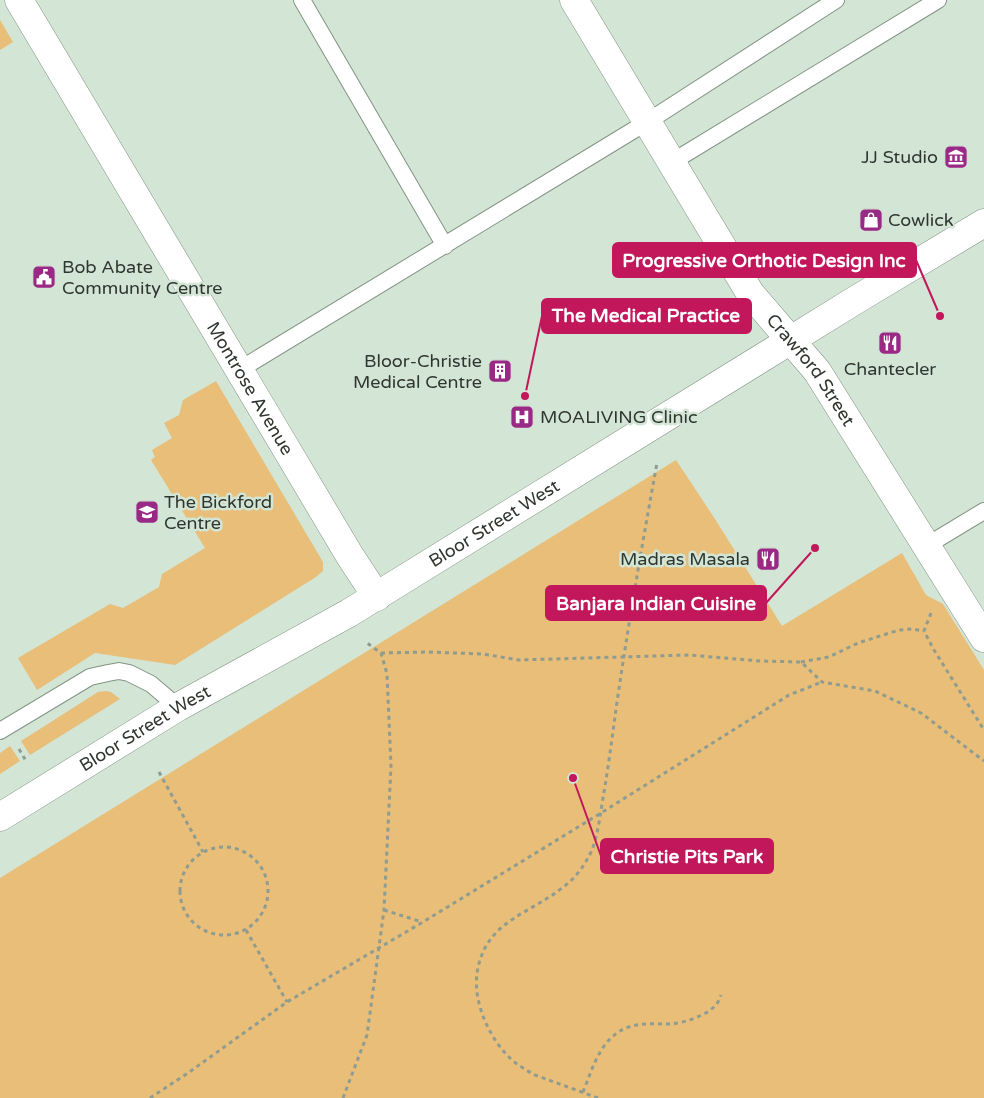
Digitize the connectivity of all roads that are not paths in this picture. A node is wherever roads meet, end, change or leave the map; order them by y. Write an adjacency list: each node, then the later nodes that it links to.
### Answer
1 (19, 0): 11 (street, Montrose Avenue)
2 (302, 0): 9 (lane)
3 (574, 0): 6 (street, Crawford Street)
4 (836, 0): 6 (lane)
5 (938, 0): 7 (lane)
6 (647, 122): 7 (street, Crawford Street); 9 (lane)
7 (672, 162): 10 (street, Crawford Street)
8 (984, 224): 10 (street, Bloor Street West)
9 (445, 246): 11 (lane)
10 (791, 340): 13 (street, Crawford Street); 14 (street, Bloor Street West)
11 (239, 370): 14 (street, Montrose Avenue)
12 (984, 511): 13 (lane)
13 (926, 546): 15 (street, Crawford Street)
14 (377, 597): 16 (street, Bloor Street West)
15 (984, 638)
16 (178, 707): 17 (lane); 18 (street, Bloor Street West)
17 (0, 731)
18 (0, 817)

